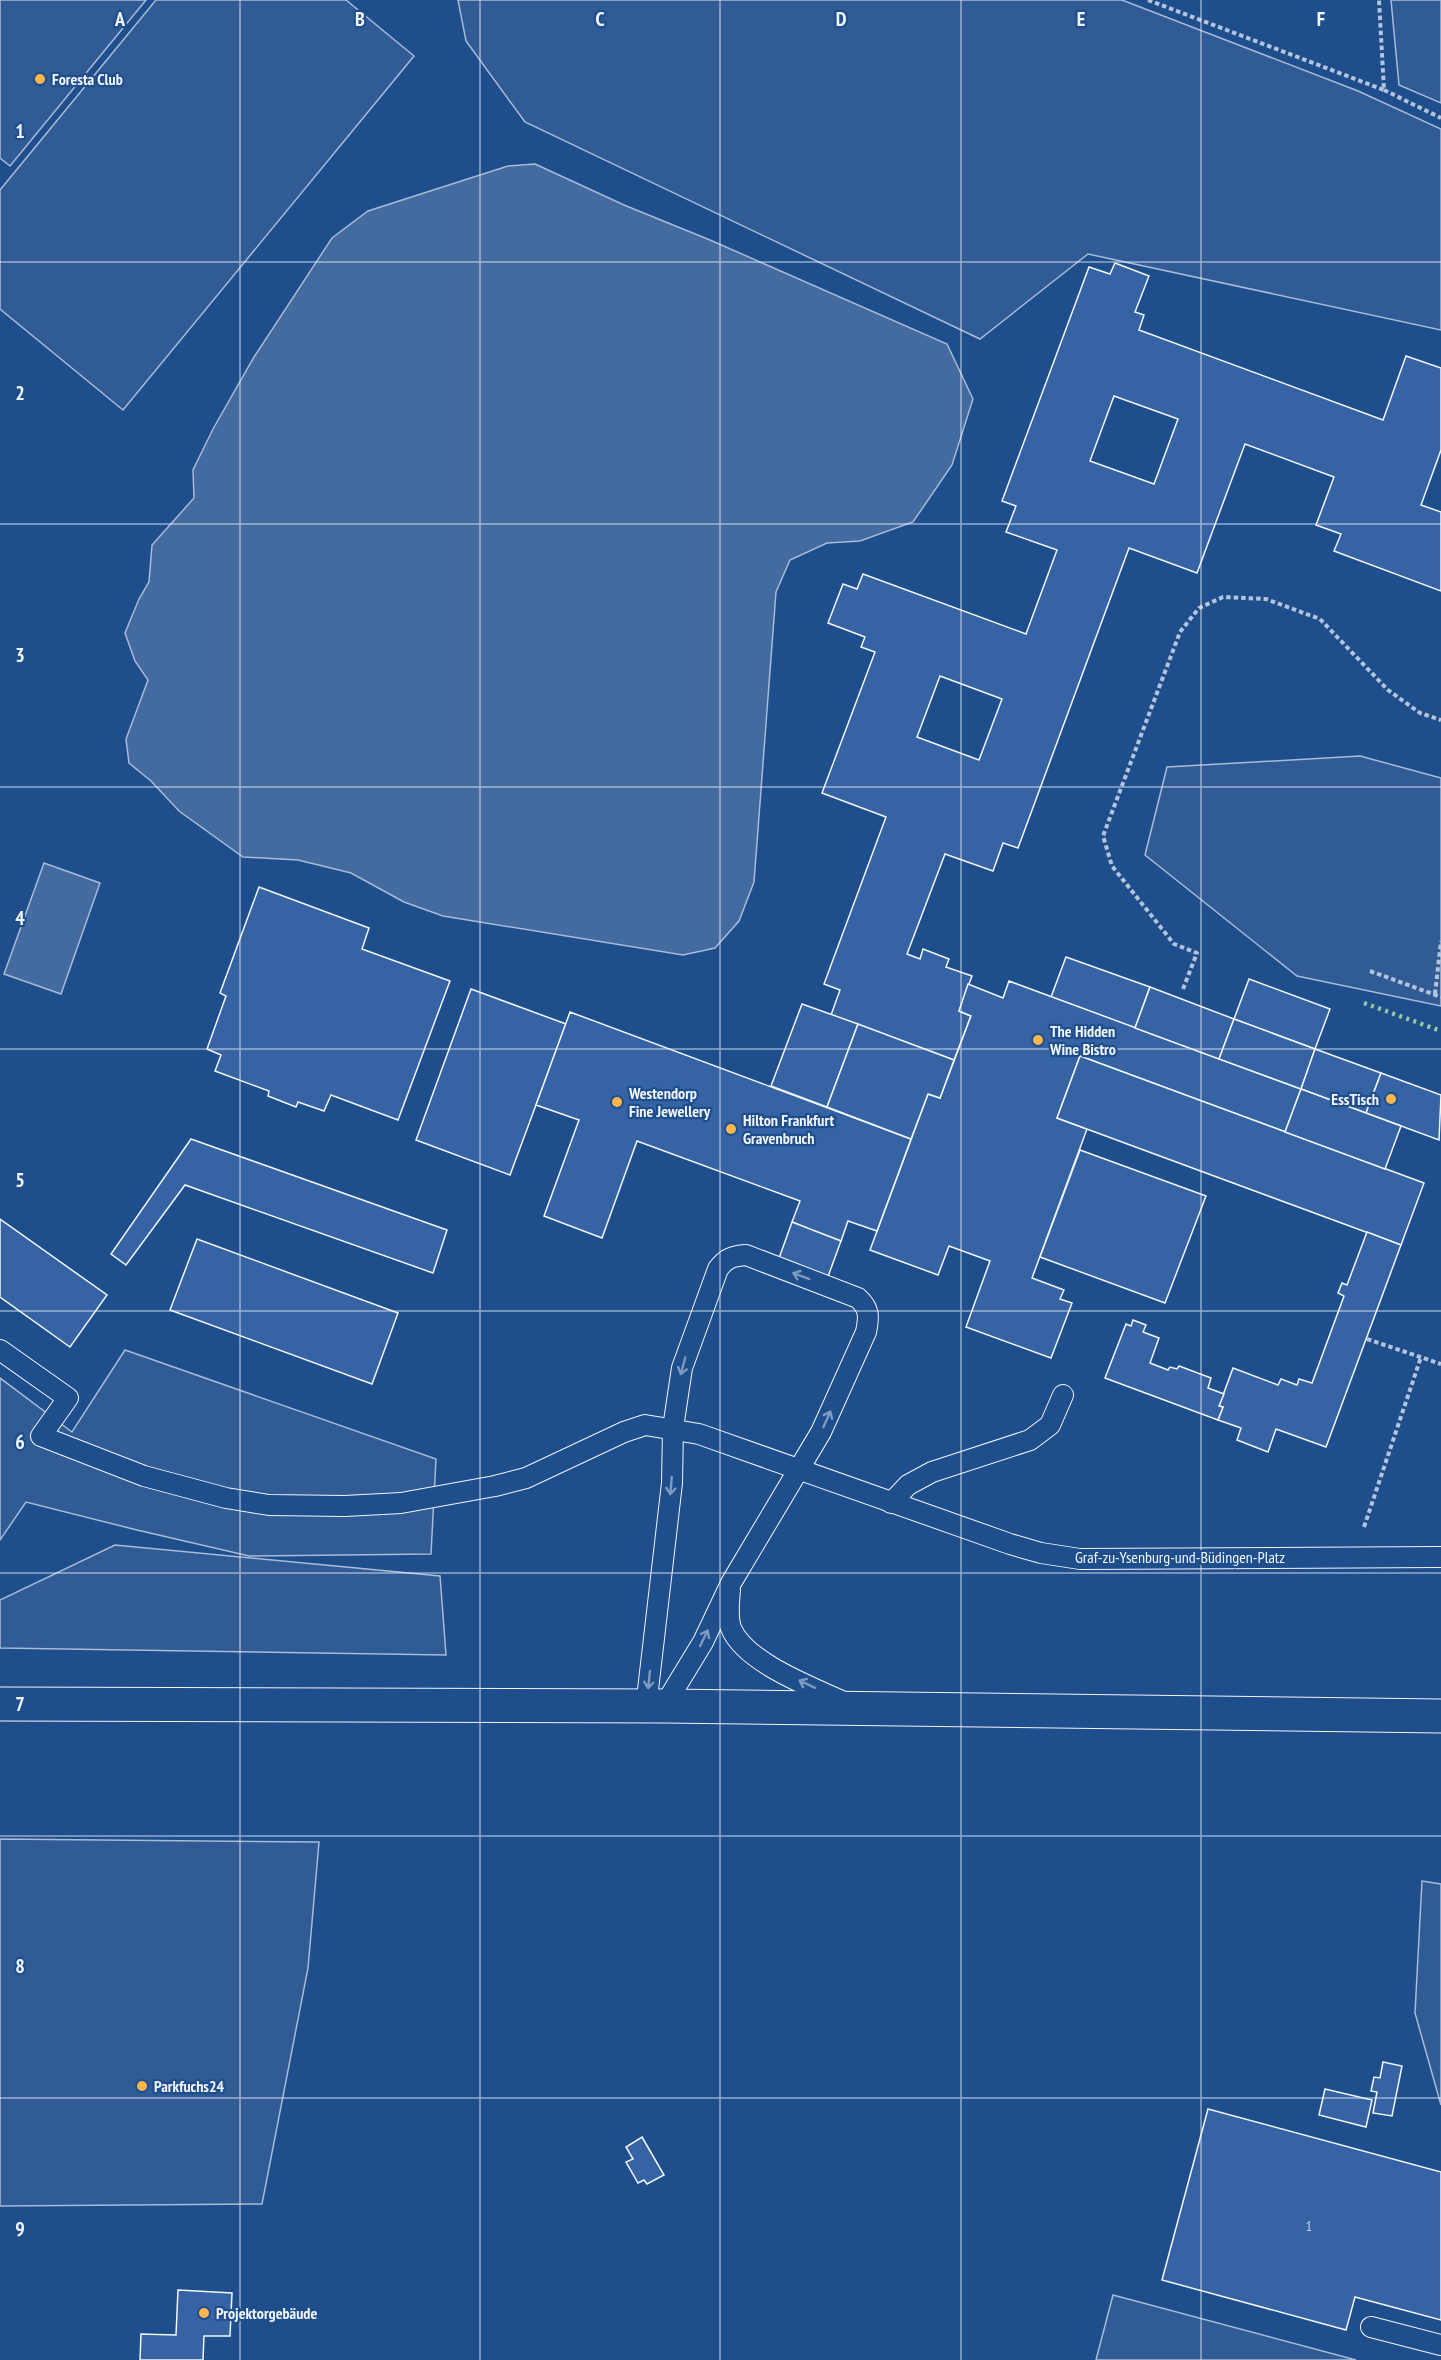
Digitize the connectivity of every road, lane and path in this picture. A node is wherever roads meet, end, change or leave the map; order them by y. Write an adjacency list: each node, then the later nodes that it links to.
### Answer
1 (1148, 0): 3 (path)
2 (1379, 0): 3 (path)
3 (1384, 90): 4 (path)
4 (1441, 118)
5 (1441, 720): 8 (path)
6 (1441, 941): 9 (path)
7 (1370, 971): 9 (path)
8 (1183, 990)
9 (1435, 994): 10 (path)
10 (1441, 997)
11 (1366, 1339): 13 (path)
12 (0, 1350): 16 (lane, Graf-zu-Ysenburg-und-Büdingen-Platz)
13 (1421, 1357): 14 (path); 19 (path)
14 (1441, 1364)
15 (1063, 1395): 18 (lane)
16 (673, 1428): 17 (lane, Graf-zu-Ysenburg-und-Büdingen-Platz); 17 (lane, one-way to 16); 23 (lane, one-way to 23)
17 (797, 1469): 18 (lane, Graf-zu-Ysenburg-und-Büdingen-Platz); 21 (lane)
18 (891, 1503): 19 (lane, Graf-zu-Ysenburg-und-Büdingen-Platz)
19 (1354, 1556): 20 (lane, Graf-zu-Ysenburg-und-Büdingen-Platz)
20 (1441, 1557)
21 (731, 1582): 23 (lane, one-way to 21); 24 (lane, one-way to 21)
22 (0, 1704): 23 (main road)
23 (655, 1706): 24 (main road)
24 (860, 1709): 25 (main road)
25 (1441, 1716)
26 (1371, 2327): 27 (lane)
27 (1441, 2344)

